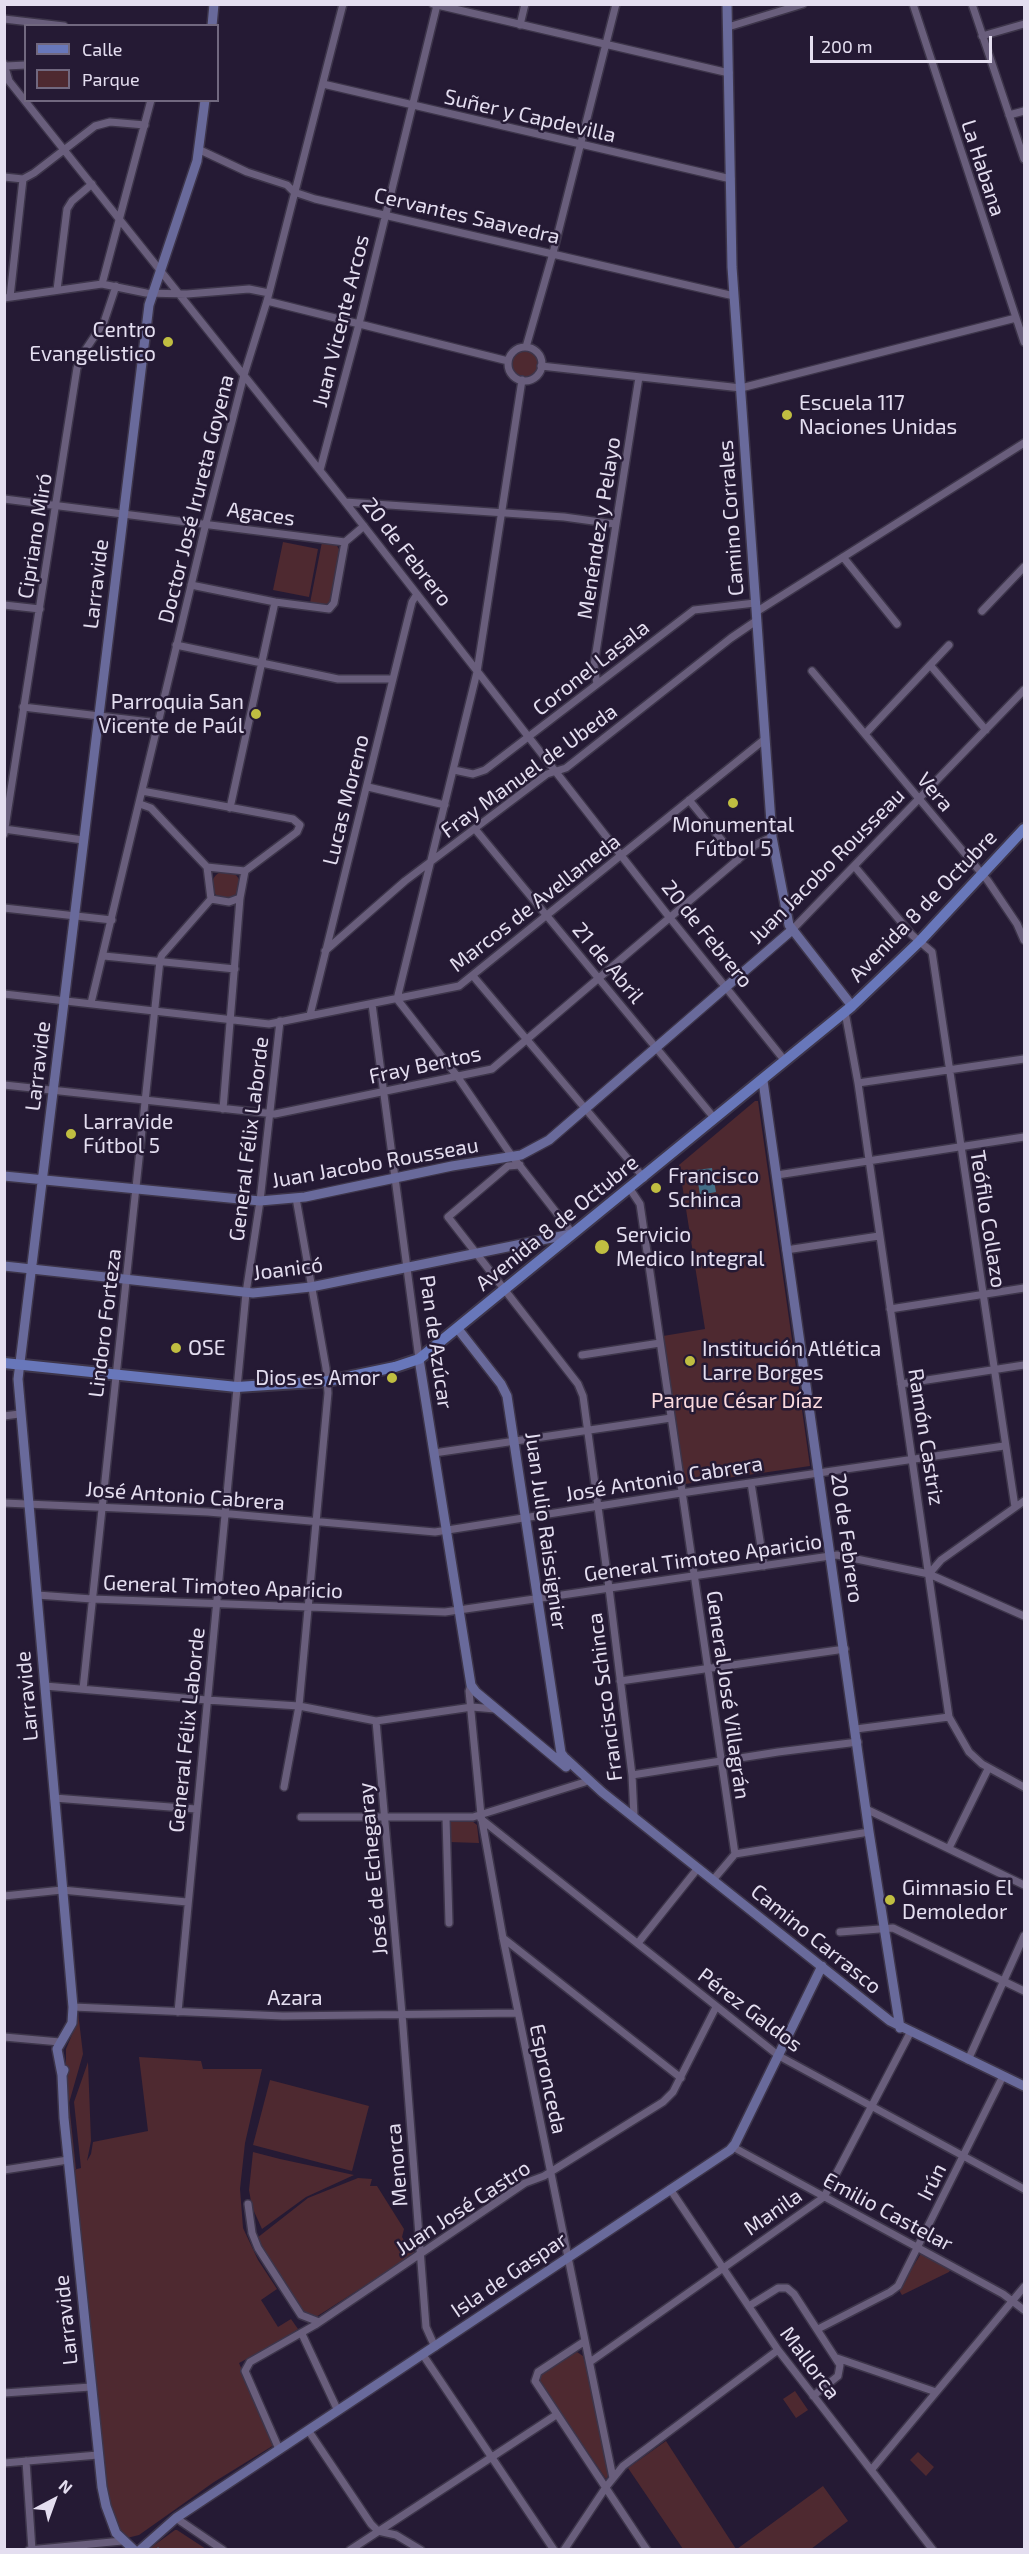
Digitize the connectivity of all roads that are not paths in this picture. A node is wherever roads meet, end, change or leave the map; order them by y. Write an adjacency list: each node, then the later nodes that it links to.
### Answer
1 (214, 4): 12 (street)
2 (343, 4): 22 (street, Doctor José Irureta Goyena)
3 (525, 4): 14 (street)
4 (616, 4): 17 (street)
5 (727, 4): 15 (street, Camino Corrales)
6 (803, 4): 15 (street)
7 (913, 4): 53 (street, La Habana)
8 (972, 4): 16 (street)
9 (435, 5): 14 (street); 27 (street, Juan Vicente Arcos)
10 (4, 18): 11 (street)
11 (49, 24)
12 (212, 24)
13 (1024, 24): 16 (street)
14 (520, 25): 17 (street)
15 (728, 27): 20 (street, Camino Corrales)
16 (982, 36): 29 (street)
17 (605, 45): 20 (street); 31 (street)
18 (5, 65): 19 (street); 21 (street, 20 de Febrero)
19 (24, 65)
20 (729, 73): 37 (street, Camino Corrales)
21 (7, 81): 23 (street, 20 de Febrero)
22 (323, 84): 27 (street, Suñer y Capdevilla); 39 (street, Doctor José Irureta Goyena)
23 (24, 102)
24 (24, 102): 32 (street, 20 de Febrero)
25 (151, 102): 30 (street)
26 (205, 102): 33 (street, Larravide)
27 (412, 106): 31 (street, Suñer y Capdevilla); 40 (street, Juan Vicente Arcos)
28 (1024, 111): 29 (street)
29 (1009, 115): 34 (street)
30 (145, 125): 32 (street); 41 (street)
31 (579, 144): 37 (street, Suñer y Capdevilla); 42 (street)
32 (64, 150): 36 (street); 38 (street, 20 de Febrero)
33 (200, 150): 39 (street, Cervantes Saavedra); 43 (street, Larravide)
34 (1024, 159)
35 (4, 177): 36 (street)
36 (23, 178): 51 (street)
37 (731, 179): 50 (street, Camino Corrales)
38 (92, 184): 41 (street, 20 de Febrero); 46 (street)
39 (294, 192): 40 (street, Cervantes Saavedra); 48 (street, Doctor José Irureta Goyena)
40 (385, 215): 42 (street, Cervantes Saavedra); 54 (street, Juan Vicente Arcos)
41 (119, 219): 43 (street, 20 de Febrero); 44 (street)
42 (554, 252): 50 (street, Cervantes Saavedra); 56 (street)
43 (160, 270): 47 (street, Larravide); 49 (street, 20 de Febrero)
44 (102, 284): 45 (street); 46 (street)
45 (117, 286): 47 (street); 67 (street, Cipriano Miró)
46 (57, 290): 51 (street)
47 (152, 293): 49 (street); 68 (street, Larravide)
48 (269, 293): 49 (street); 52 (street, Doctor José Irureta Goyena)
49 (178, 294): 59 (street, 20 de Febrero)
50 (734, 296): 62 (street, Camino Corrales)
51 (7, 297)
52 (267, 301): 54 (street); 59 (street, Doctor José Irureta Goyena)
53 (1016, 318): 55 (street, La Habana); 62 (street)
54 (359, 324): 57 (street); 64 (street, Juan Vicente Arcos)
55 (1024, 342)
56 (526, 347): 57 (street); 58 (street)
57 (508, 361): 61 (street)
58 (541, 366): 60 (street); 61 (street)
59 (244, 375): 64 (street, 20 de Febrero); 70 (street, Doctor José Irureta Goyena)
60 (639, 377): 62 (street); 71 (street, Menéndez y Pelayo)
61 (522, 380): 69 (street)
62 (741, 388): 82 (street, Camino Corrales)
63 (1024, 443): 74 (street, Fray Manuel de Ubeda)
64 (320, 470): 66 (street, 20 de Febrero)
65 (4, 499): 67 (street, Agaces)
66 (345, 502): 69 (street); 72 (street, 20 de Febrero)
67 (57, 505): 68 (street, Agaces); 80 (street, Cipriano Miró)
68 (123, 513): 70 (street, Agaces); 94 (street, Larravide)
69 (501, 513): 71 (street); 89 (street)
70 (206, 523): 73 (street, Agaces); 76 (street, Doctor José Irureta Goyena)
71 (615, 524): 91 (street, Menéndez y Pelayo)
72 (364, 526): 73 (street); 77 (street, 20 de Febrero)
73 (345, 542): 78 (street)
74 (843, 557): 82 (street, Fray Manuel de Ubeda); 83 (street)
75 (1024, 567): 81 (street)
76 (191, 585): 78 (street); 84 (street, Doctor José Irureta Goyena)
77 (417, 594): 89 (street, 20 de Febrero); 90 (street, Lucas Moreno)
78 (275, 602): 86 (street)
79 (4, 605): 80 (street)
80 (40, 609): 93 (street, Cipriano Miró)
81 (982, 611)
82 (756, 612): 91 (street, Coronel Lasala); 99 (street, Camino Corrales); 101 (street, Fray Manuel de Ubeda)
83 (897, 624)
84 (176, 645): 86 (street); 95 (street, Doctor José Irureta Goyena)
85 (949, 645): 87 (street)
86 (260, 664): 90 (street); 108 (street)
87 (930, 665): 96 (street); 97 (street)
88 (812, 671): 97 (street, Vera)
89 (477, 672): 98 (street, 20 de Febrero); 100 (street)
90 (393, 678): 102 (street, Lucas Moreno)
91 (597, 684): 98 (street, Coronel Lasala)
92 (1024, 690): 96 (street, Juan Jacobo Rousseau)
93 (23, 707): 94 (street); 109 (street, Cipriano Miró)
94 (98, 717): 95 (street); 114 (street, Larravide)
95 (159, 723): 103 (street, Doctor José Irureta Goyena)
96 (986, 730): 105 (street, Juan Jacobo Rousseau)
97 (865, 734): 105 (street, Vera)
98 (529, 738): 100 (street, Coronel Lasala); 101 (street, 20 de Febrero)
99 (765, 739): 104 (street, Marcos de Avellaneda); 113 (street, Camino Corrales)
100 (454, 770): 107 (street)
101 (555, 770): 110 (street, Fray Manuel de Ubeda); 115 (street, 20 de Febrero)
102 (368, 787): 107 (street); 132 (street, Lucas Moreno)
103 (142, 791): 106 (street, Doctor José Irureta Goyena); 108 (street)
104 (689, 800): 115 (street, Marcos de Avellaneda); 116 (street)
105 (920, 800): 119 (street, Juan Jacobo Rousseau); 121 (street, Vera)
106 (140, 804): 118 (street); 128 (street, Doctor José Irureta Goyena)
107 (445, 805): 117 (street)
108 (230, 808): 120 (street)
109 (5, 829): 112 (street, Cipriano Miró); 114 (street)
110 (475, 829): 117 (street, Fray Manuel de Ubeda); 126 (street, 21 de Abril)
111 (1024, 829): 121 (main road, Avenida 8 de Octubre)
112 (4, 834)
113 (772, 837): 116 (street, Fray Bentos); 129 (street, Camino Corrales)
114 (83, 840): 125 (street, Larravide)
115 (622, 856): 126 (street, Marcos de Avellaneda); 127 (street, 20 de Febrero)
116 (738, 860): 127 (street, Fray Bentos)
117 (430, 863): 132 (street, Fray Manuel de Ubeda); 140 (street)
118 (207, 867): 120 (street); 122 (street)
119 (855, 867): 129 (street, Juan Jacobo Rousseau); 131 (street, Teófilo Collazo)
120 (245, 871): 123 (street)
121 (982, 874): 130 (street, Vera); 131 (main road, Avenida 8 de Octubre)
122 (211, 898): 123 (street); 134 (street)
123 (240, 898): 135 (street)
124 (4, 908): 125 (street)
125 (74, 915): 128 (street); 141 (street, Larravide)
126 (546, 916): 136 (street, Marcos de Avellaneda); 137 (street, 21 de Abril)
127 (670, 918): 137 (street, Fray Bentos); 138 (street, 20 de Febrero)
128 (112, 920): 133 (street, Doctor José Irureta Goyena)
129 (792, 930): 138 (street, Juan Jacobo Rousseau); 144 (street, Camino Corrales)
130 (1024, 940)
131 (920, 941): 144 (main road, Avenida 8 de Octubre); 153 (street, Teófilo Collazo)
132 (325, 951): 146 (street, Lucas Moreno)
133 (104, 956): 134 (street); 142 (street, Doctor José Irureta Goyena)
134 (160, 960): 135 (street); 145 (street, Lindoro Forteza)
135 (235, 969): 147 (street)
136 (473, 976): 140 (street, Marcos de Avellaneda); 149 (street)
137 (599, 977): 149 (street, Fray Bentos); 150 (street, 21 de Abril)
138 (726, 988): 150 (street, Juan Jacobo Rousseau); 152 (street, 20 de Febrero)
139 (4, 994): 141 (street, Marcos de Avellaneda)
140 (397, 999): 143 (street, Marcos de Avellaneda); 154 (street)
141 (64, 1000): 142 (street, Marcos de Avellaneda); 158 (street, Larravide)
142 (91, 1004): 145 (street, Marcos de Avellaneda)
143 (372, 1004): 146 (street, Marcos de Avellaneda); 159 (street, Pan de Azúcar)
144 (849, 1009): 152 (main road, Avenida 8 de Octubre); 156 (street, Ramón Castriz)
145 (154, 1011): 147 (street, Marcos de Avellaneda); 160 (street, Lindoro Forteza)
146 (310, 1015): 148 (street, Marcos de Avellaneda)
147 (230, 1019): 148 (street, Marcos de Avellaneda); 162 (street)
148 (280, 1022): 163 (street, General Félix Laborde)
149 (527, 1040): 154 (street, Fray Bentos); 161 (street)
150 (656, 1047): 161 (street, Juan Jacobo Rousseau); 164 (street, 21 de Abril)
151 (1024, 1059): 153 (street)
152 (785, 1061): 155 (main road, Avenida 8 de Octubre)
153 (948, 1070): 156 (street); 166 (street, Teófilo Collazo)
154 (457, 1076): 159 (street, Fray Bentos); 167 (street)
155 (763, 1080): 164 (main road, Avenida 8 de Octubre); 171 (street, 20 de Febrero)
156 (858, 1083): 169 (street, Ramón Castriz)
157 (4, 1085): 158 (street, Fray Bentos)
158 (53, 1089): 160 (street, Fray Bentos); 175 (street, Larravide)
159 (384, 1091): 163 (street, Fray Bentos); 173 (street, Pan de Azúcar)
160 (145, 1101): 162 (street, Fray Bentos); 177 (street, Lindoro Forteza)
161 (585, 1108): 167 (street, Juan Jacobo Rousseau); 174 (street)
162 (223, 1109): 163 (street, Fray Bentos)
163 (269, 1113): 179 (street, General Félix Laborde)
164 (715, 1119): 174 (main road, Avenida 8 de Octubre)
165 (1024, 1137): 166 (street)
166 (960, 1147): 169 (street); 192 (street, Teófilo Collazo)
167 (514, 1158): 168 (street, Juan Jacobo Rousseau); 170 (street); 180 (street)
168 (498, 1159): 170 (street); 173 (street, Juan Jacobo Rousseau)
169 (868, 1161): 171 (street); 181 (street, Ramón Castriz)
170 (501, 1171): 183 (street)
171 (777, 1175): 182 (street, 20 de Febrero)
172 (4, 1176): 175 (street, Juan Jacobo Rousseau)
173 (396, 1178): 178 (street, Juan Jacobo Rousseau); 185 (street, Pan de Azúcar)
174 (644, 1178): 176 (main road, Avenida 8 de Octubre)
175 (42, 1180): 177 (street, Juan Jacobo Rousseau); 186 (street, Larravide)
176 (630, 1189): 180 (main road, Avenida 8 de Octubre); 195 (street, General José Villagrán)
177 (137, 1190): 179 (street, Juan Jacobo Rousseau); 187 (street, Lindoro Forteza)
178 (296, 1198): 179 (street, Juan Jacobo Rousseau); 188 (street)
179 (260, 1201): 191 (street, General Félix Laborde)
180 (573, 1234): 183 (street, Joanicó); 190 (main road, Avenida 8 de Octubre)
181 (879, 1236): 182 (street); 193 (street, Ramón Castriz)
182 (786, 1250): 214 (street, 20 de Febrero)
183 (474, 1252): 185 (street, Joanicó); 190 (street)
184 (4, 1266): 186 (street, Joanicó)
185 (406, 1266): 188 (street, Joanicó); 197 (street, Pan de Azúcar)
186 (30, 1268): 187 (street, Joanicó); 199 (street, Larravide)
187 (126, 1280): 191 (street, Joanicó); 202 (street, Lindoro Forteza)
188 (311, 1287): 191 (street, Joanicó); 203 (street)
189 (1024, 1288): 192 (street)
190 (504, 1292): 194 (main road, Avenida 8 de Octubre); 209 (street, Francisco Schinca)
191 (246, 1293): 205 (street, General Félix Laborde)
192 (982, 1294): 193 (street); 201 (street, Teófilo Collazo)
193 (890, 1309): 204 (street, Ramón Castriz)
194 (458, 1329): 197 (main road, Avenida 8 de Octubre); 210 (street, Juan Julio Raissignier)
195 (660, 1343): 196 (street); 208 (street, General José Villagrán)
196 (582, 1355)
197 (419, 1359): 203 (main road, Avenida 8 de Octubre); 212 (street, Pan de Azúcar)
198 (4, 1363): 199 (main road, Avenida 8 de Octubre)
199 (20, 1364): 202 (main road, Avenida 8 de Octubre); 206 (street, Larravide)
200 (1024, 1365): 201 (street)
201 (993, 1370): 204 (street); 211 (street, Teófilo Collazo)
202 (115, 1374): 205 (main road, Avenida 8 de Octubre); 221 (street, Lindoro Forteza)
203 (328, 1381): 205 (main road, Avenida 8 de Octubre); 225 (street)
204 (901, 1384): 213 (street, Ramón Castriz)
205 (237, 1387): 223 (street, General Félix Laborde)
206 (19, 1414): 207 (street); 219 (street, Larravide)
207 (4, 1416)
208 (671, 1418): 209 (street); 216 (street, General José Villagrán)
209 (587, 1430): 210 (street); 220 (street, Francisco Schinca)
210 (514, 1442): 212 (street); 224 (street, Juan Julio Raissignier)
211 (1005, 1446): 213 (street, José Antonio Cabrera); 222 (street, Teófilo Collazo)
212 (434, 1453): 226 (street, Pan de Azúcar)
213 (913, 1459): 214 (street, José Antonio Cabrera); 229 (street, Ramón Castriz)
214 (819, 1473): 215 (street, José Antonio Cabrera); 227 (street, 20 de Febrero)
215 (751, 1483): 216 (street, José Antonio Cabrera); 228 (street)
216 (681, 1493): 220 (street, José Antonio Cabrera); 230 (street, General José Villagrán)
217 (1024, 1502): 222 (street)
218 (4, 1503): 219 (street, José Antonio Cabrera)
219 (28, 1504): 221 (street, José Antonio Cabrera); 232 (street, Larravide)
220 (599, 1506): 224 (street, José Antonio Cabrera); 231 (street, Francisco Schinca)
221 (102, 1507): 223 (street, José Antonio Cabrera); 233 (street, Lindoro Forteza)
222 (1015, 1507): 229 (street)
223 (225, 1514): 225 (street, José Antonio Cabrera); 235 (street, General Félix Laborde)
224 (525, 1517): 226 (street, José Antonio Cabrera); 234 (street, Juan Julio Raissignier)
225 (316, 1522): 226 (street, José Antonio Cabrera); 236 (street)
226 (447, 1530): 237 (street, Pan de Azúcar)
227 (832, 1556): 228 (street, General Timoteo Aparicio); 229 (street, General Timoteo Aparicio); 239 (street, 20 de Febrero)
228 (764, 1566): 230 (street, General Timoteo Aparicio)
229 (929, 1574): 238 (street, General Timoteo Aparicio); 249 (street, Ramón Castriz)
230 (694, 1576): 231 (street, General Timoteo Aparicio); 240 (street, General José Villagrán)
231 (609, 1588): 234 (street, General Timoteo Aparicio); 241 (street, Francisco Schinca)
232 (37, 1595): 233 (street, General Timoteo Aparicio); 242 (street, Larravide)
233 (92, 1599): 235 (street, General Timoteo Aparicio); 244 (street, Lindoro Forteza)
234 (538, 1599): 237 (street, General Timoteo Aparicio); 253 (street, Juan Julio Raissignier)
235 (216, 1604): 236 (street, General Timoteo Aparicio); 245 (street, General Félix Laborde)
236 (308, 1606): 237 (street, General Timoteo Aparicio); 246 (street)
237 (459, 1609): 243 (street, Pan de Azúcar)
238 (1024, 1616)
239 (844, 1649): 240 (street); 251 (street, 20 de Febrero)
240 (707, 1668): 241 (street); 254 (street, General José Villagrán)
241 (620, 1681): 256 (street, Francisco Schinca)
242 (45, 1686): 244 (street); 261 (street, Larravide)
243 (471, 1686): 247 (street, Espronceda); 248 (street, Camino Carrasco)
244 (83, 1689): 245 (street)
245 (207, 1700): 246 (street); 262 (street, General Félix Laborde)
246 (299, 1706): 250 (street); 259 (street)
247 (472, 1707): 248 (street); 250 (street); 266 (street, Espronceda)
248 (496, 1709): 257 (street, Camino Carrasco)
249 (949, 1717): 251 (street); 255 (street, Ramón Castriz)
250 (376, 1721): 267 (street, José de Echegaray)
251 (856, 1729): 252 (street, 20 de Febrero)
252 (858, 1742): 254 (street); 263 (street, 20 de Febrero)
253 (561, 1753): 260 (street, Camino Carrasco)
254 (721, 1760): 256 (street); 271 (street, General José Villagrán)
255 (988, 1769): 258 (street); 270 (street)
256 (632, 1775): 264 (street, Francisco Schinca)
257 (585, 1782): 260 (street, Camino Carrasco); 266 (street)
258 (1024, 1786)
259 (284, 1787)
260 (603, 1792): 264 (street, Camino Carrasco)
261 (54, 1798): 262 (street); 275 (street, Larravide)
262 (195, 1809): 277 (street, General Félix Laborde)
263 (866, 1809): 269 (street, 20 de Febrero); 270 (street)
264 (634, 1816): 272 (street, Camino Carrasco)
265 (301, 1817): 267 (street)
266 (481, 1817): 268 (street); 282 (street, Espronceda); 283 (street, Pérez Galdos)
267 (385, 1818): 268 (street); 292 (street, José de Echegaray)
268 (446, 1818): 278 (street)
269 (869, 1833): 271 (street); 279 (street, 20 de Febrero)
270 (949, 1848): 274 (street)
271 (735, 1854): 273 (street)
272 (698, 1868): 273 (street, Camino Carrasco); 283 (street)
273 (713, 1880): 284 (street, Camino Carrasco)
274 (1024, 1885)
275 (62, 1890): 276 (street); 277 (street); 288 (street, Larravide)
276 (4, 1896)
277 (187, 1902): 290 (street, General Félix Laborde)
278 (449, 1923)
279 (886, 1927): 280 (street); 285 (street); 287 (street, 20 de Febrero)
280 (840, 1932)
281 (1024, 1936): 285 (street)
282 (503, 1938): 291 (street, Espronceda); 301 (street)
283 (638, 1943): 289 (street, Pérez Galdos)
284 (822, 1966): 293 (street, Camino Carrasco); 298 (street, Isla de Gaspar)
285 (1004, 1982): 286 (street); 299 (street)
286 (1024, 1991)
287 (896, 2000): 293 (street); 294 (street, 20 de Febrero)
288 (73, 2007): 290 (street, Azara); 297 (street, Larravide)
289 (716, 2007): 298 (street, Pérez Galdos); 301 (street, Juan José Castro)
290 (177, 2012): 292 (street, Azara)
291 (518, 2013): 292 (street, Azara); 308 (street, Espronceda)
292 (402, 2014): 314 (street, Menorca)
293 (886, 2019): 294 (street, Camino Carrasco)
294 (900, 2028): 295 (street, Camino Carrasco)
295 (910, 2033): 299 (street, Camino Carrasco); 303 (street, Manila)
296 (4, 2037): 297 (street)
297 (60, 2042): 306 (street, Larravide)
298 (779, 2056): 303 (street, Pérez Galdos); 304 (street, Isla de Gaspar)
299 (968, 2060): 300 (street, Camino Carrasco)
300 (1003, 2076): 302 (street, Camino Carrasco); 305 (street, Irún)
301 (681, 2078): 308 (street, Juan José Castro)
302 (1024, 2086)
303 (871, 2107): 305 (street, Pérez Galdos); 311 (street, Manila)
304 (733, 2147): 309 (street, Isla de Gaspar); 311 (street, Emilio Castelar)
305 (963, 2156): 310 (street, Pérez Galdos); 313 (street, Irún)
306 (68, 2160): 307 (street); 330 (street, Larravide)
307 (4, 2170)
308 (550, 2170): 314 (street, Juan José Castro); 315 (street, Espronceda)
309 (670, 2189): 315 (street, Isla de Gaspar); 316 (street, Mallorca)
310 (1024, 2189)
311 (824, 2197): 313 (street, Emilio Castelar); 316 (street, Manila)
312 (248, 2204): 321 (street)
313 (918, 2247): 318 (street, Emilio Castelar); 322 (street, Irún)
314 (421, 2254): 321 (street, Juan José Castro); 325 (street, Menorca)
315 (568, 2257): 324 (street, Espronceda); 325 (street, Isla de Gaspar)
316 (723, 2268): 319 (street, Mallorca); 329 (street, Manila)
317 (1024, 2288): 318 (street)
318 (1014, 2301): 320 (street, Emilio Castelar); 331 (street)
319 (749, 2306): 322 (street); 326 (street, Mallorca)
320 (1024, 2310)
321 (319, 2322): 323 (street, Juan José Castro)
322 (818, 2329): 328 (street)
323 (302, 2334): 334 (street); 337 (street, Juan José Castro)
324 (585, 2341): 329 (street, Espronceda); 335 (street)
325 (435, 2347): 327 (street, Isla de Gaspar)
326 (778, 2350): 333 (street, Mallorca); 343 (street)
327 (423, 2355): 334 (street, Isla de Gaspar); 339 (street)
328 (837, 2358): 331 (street); 333 (street)
329 (590, 2362): 343 (street, Espronceda)
330 (92, 2387): 332 (street); 338 (street, Larravide)
331 (936, 2392): 342 (street)
332 (4, 2393)
333 (813, 2396): 342 (street, Mallorca)
334 (338, 2411): 336 (street, Isla de Gaspar)
335 (556, 2415): 339 (street); 344 (street)
336 (308, 2430): 337 (street, Isla de Gaspar); 346 (street)
337 (279, 2449): 345 (street, Isla de Gaspar)
338 (98, 2455): 340 (street); 347 (street, Larravide)
339 (491, 2457): 346 (street); 354 (street)
340 (26, 2461): 341 (street); 348 (street)
341 (4, 2463)
342 (872, 2469): 357 (street, Mallorca)
343 (613, 2478): 344 (street)
344 (606, 2487): 355 (street); 356 (street)
345 (176, 2518): 350 (street, Isla de Gaspar); 351 (street)
346 (378, 2531): 352 (street); 353 (street)
347 (122, 2541): 348 (street); 349 (street, Larravide)
348 (31, 2549)
349 (134, 2550)
350 (140, 2550)
351 (223, 2550)
352 (350, 2550)
353 (421, 2550)
354 (554, 2550)
355 (564, 2550)
356 (646, 2550)
357 (933, 2550)

